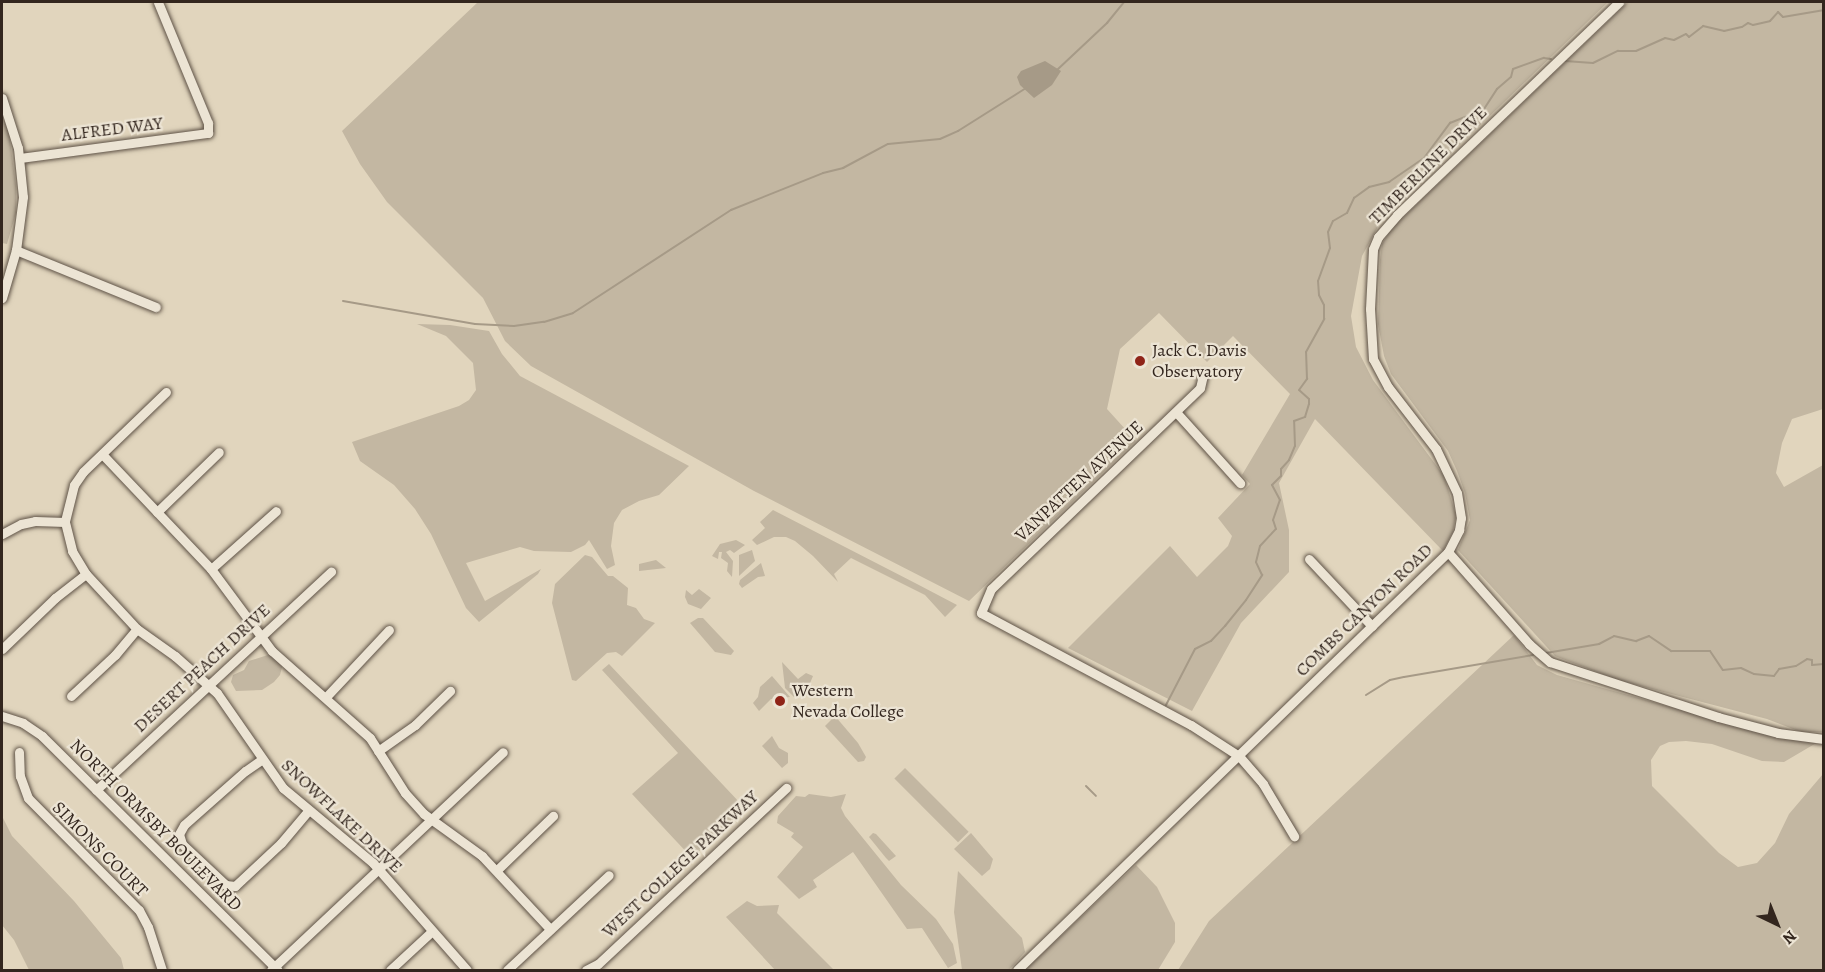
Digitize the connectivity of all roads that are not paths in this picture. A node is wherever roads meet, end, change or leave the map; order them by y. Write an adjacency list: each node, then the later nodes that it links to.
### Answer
1 (158, 2): 4 (street, ALFRED WAY)
2 (1619, 2): 18 (street, TIMBERLINE DRIVE)
3 (2, 98): 4 (street)
4 (20, 158): 5 (street)
5 (16, 250): 6 (street); 7 (street)
6 (2, 298)
7 (156, 307)
8 (1203, 375): 10 (street, VANPATTEN AVENUE)
9 (166, 392): 12 (street)
10 (1176, 412): 13 (street); 37 (street, VANPATTEN AVENUE)
11 (219, 452): 15 (street)
12 (102, 454): 15 (street); 16 (street)
13 (1240, 483)
14 (276, 511): 20 (street)
15 (157, 512): 20 (street)
16 (65, 522): 17 (street); 22 (street, SNOWFLAKE DRIVE)
17 (2, 534)
18 (1448, 552): 23 (street, COMBS CANYON ROAD); 33 (street, COMBS CANYON ROAD)
19 (1309, 559): 23 (street)
20 (211, 569): 26 (street)
21 (331, 572): 26 (street, DESERT PEACH DRIVE)
22 (86, 574): 24 (street, SNOWFLAKE DRIVE); 27 (street)
23 (1372, 626): 37 (street, COMBS CANYON ROAD)
24 (137, 628): 28 (street, SNOWFLAKE DRIVE); 30 (street)
25 (389, 630): 31 (street)
26 (260, 636): 28 (street, DESERT PEACH DRIVE); 31 (street)
27 (2, 649)
28 (208, 684): 38 (street, SNOWFLAKE DRIVE); 40 (street, DESERT PEACH DRIVE)
29 (450, 691): 34 (street)
30 (71, 696)
31 (326, 697): 34 (street)
32 (2, 716): 40 (street, NORTH ORMSBY BOULEVARD)
33 (1824, 739)
34 (378, 751): 43 (street)
35 (19, 752): 52 (street, SIMONS COURT)
36 (503, 752): 43 (street)
37 (1239, 756): 44 (street); 57 (street, COMBS CANYON ROAD)
38 (261, 760): 41 (street, SNOWFLAKE DRIVE); 41 (street)
39 (786, 789): 50 (street, WEST COLLEGE PARKWAY)
40 (96, 790): 51 (street, NORTH ORMSBY BOULEVARD)
41 (308, 811): 45 (street, SNOWFLAKE DRIVE)
42 (554, 816): 46 (street)
43 (432, 822): 45 (street); 46 (street)
44 (1294, 836)
45 (379, 870): 49 (street, SNOWFLAKE DRIVE); 51 (street)
46 (497, 870): 48 (street)
47 (609, 875): 48 (street)
48 (550, 929): 55 (street)
49 (431, 932): 53 (street); 54 (street, SNOWFLAKE DRIVE)
50 (599, 968): 56 (street, WEST COLLEGE PARKWAY)
51 (275, 969)
52 (162, 970)
53 (390, 970)
54 (467, 970)
55 (507, 970)
56 (586, 970)
57 (1017, 970)

